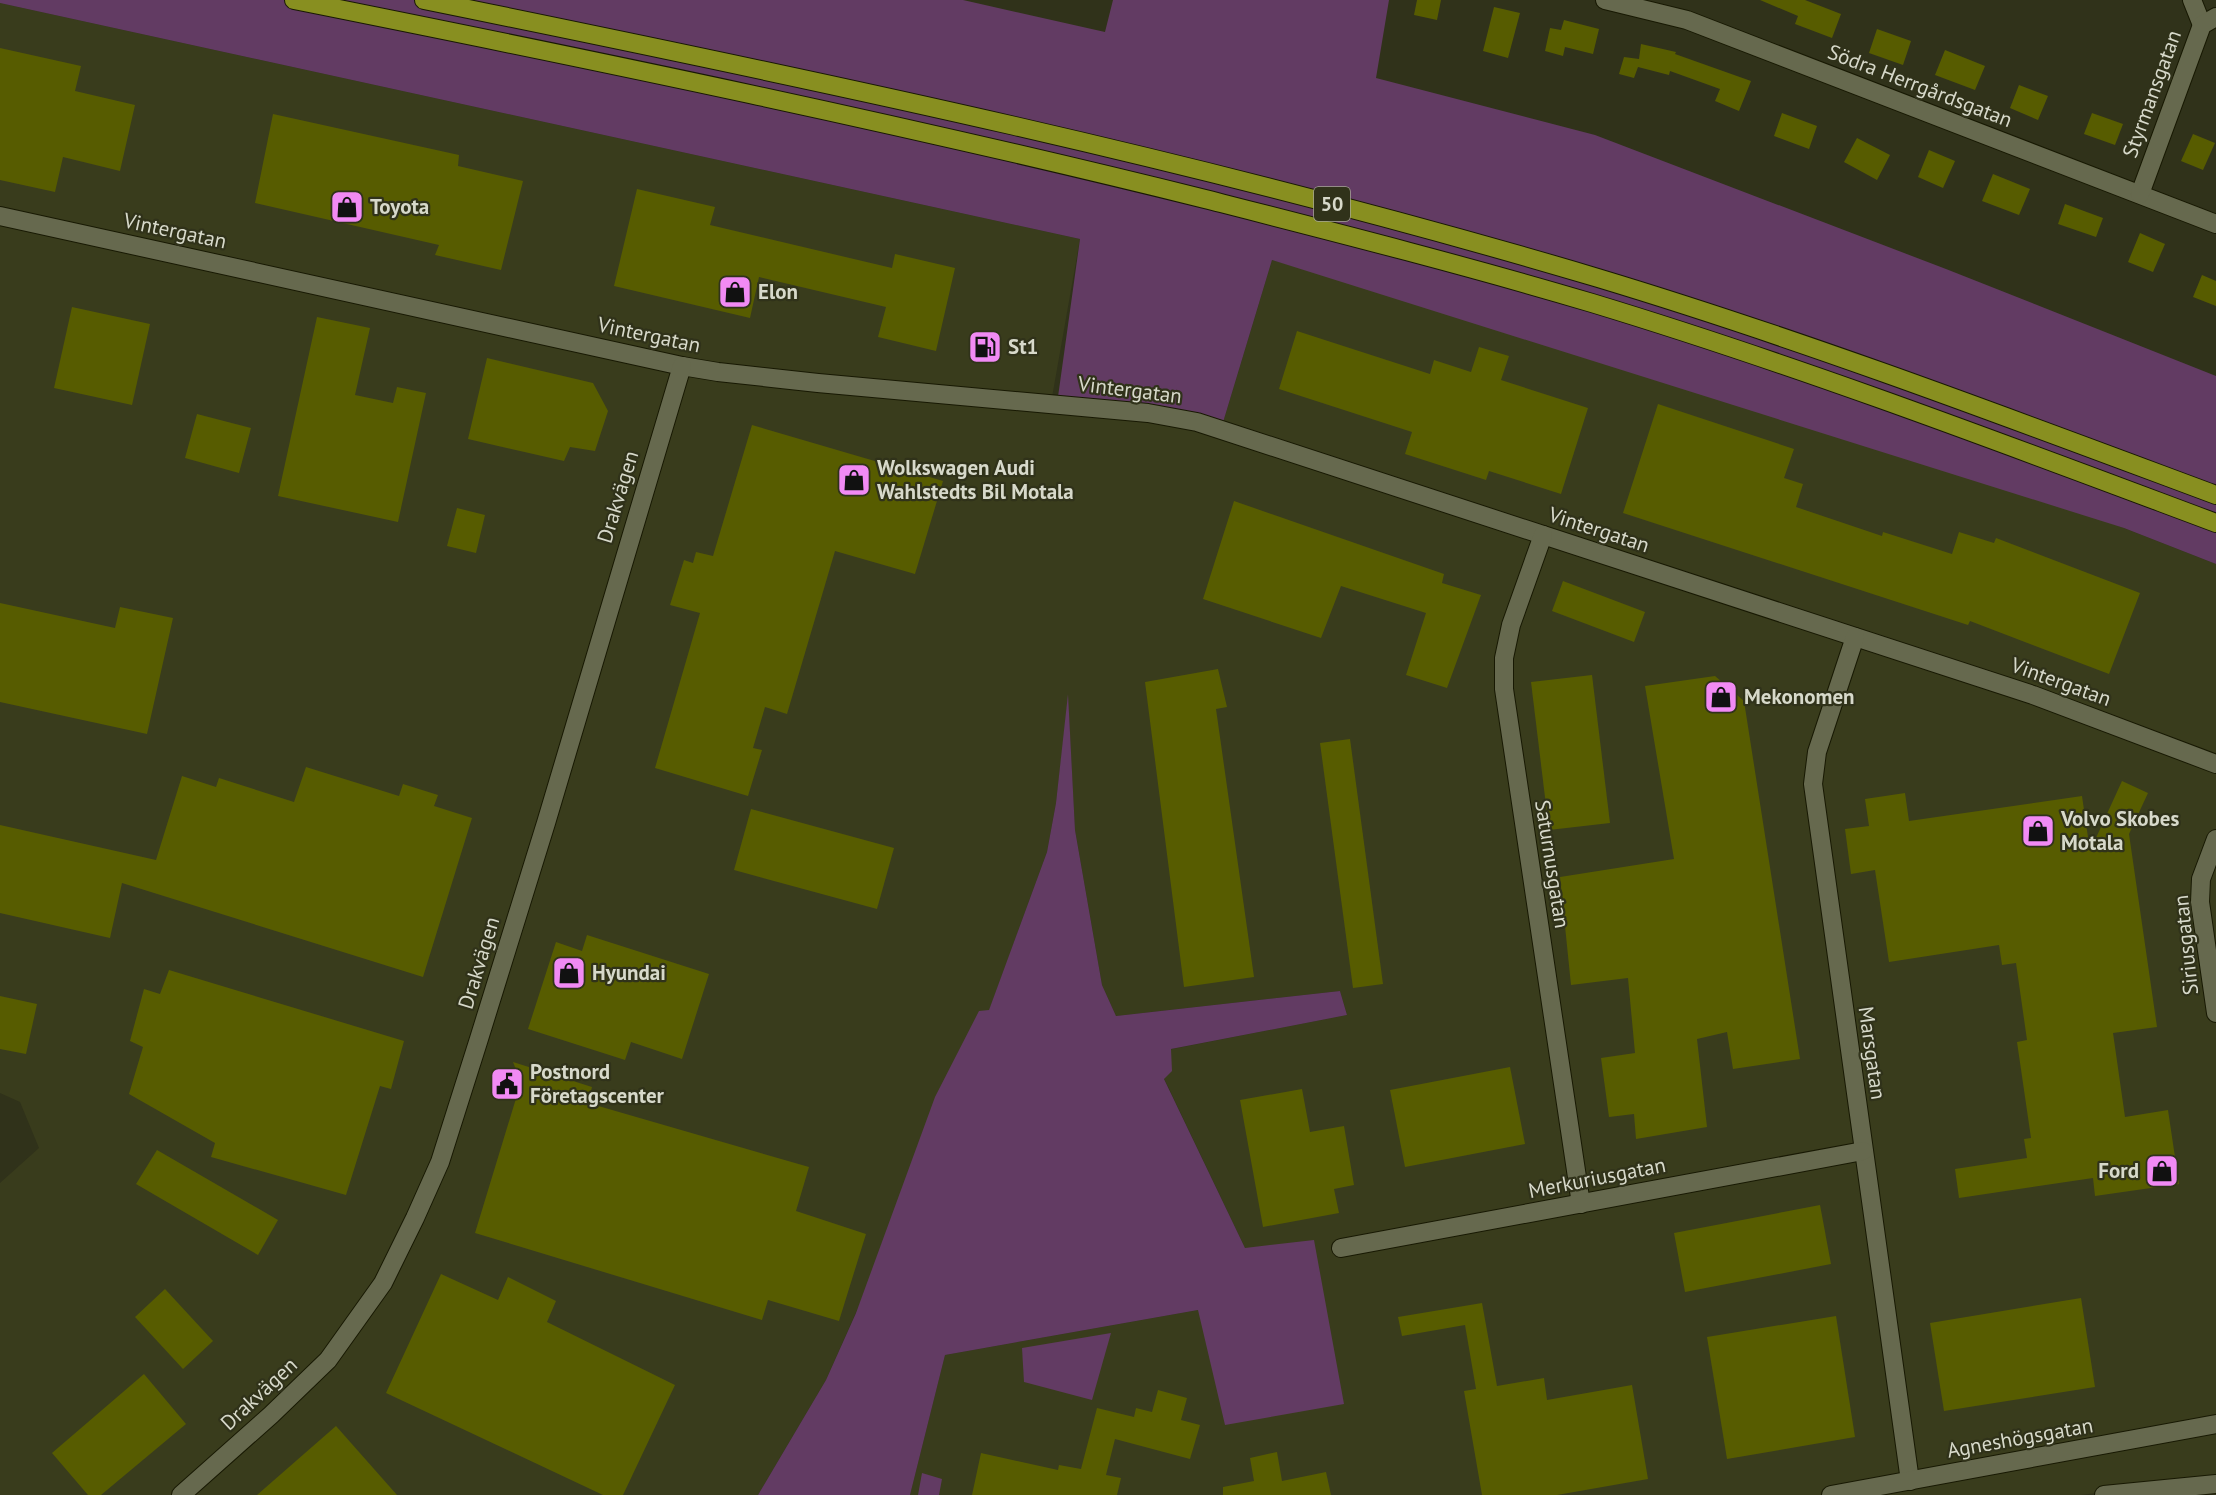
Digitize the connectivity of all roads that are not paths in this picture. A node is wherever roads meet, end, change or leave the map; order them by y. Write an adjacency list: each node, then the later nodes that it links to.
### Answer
1 (294, 0): 11 (highway, 50)
2 (424, 0): 10 (highway, 50)
3 (1605, 0): 6 (street, Södra Herrgårdsgatan)
4 (2192, 0): 5 (street)
5 (2209, 21): 6 (street, Styrmansgatan)
6 (2140, 194): 8 (street, Södra Herrgårdsgatan)
7 (0, 216): 9 (street, Vintergatan)
8 (2216, 224)
9 (681, 366): 12 (street, Vintergatan); 23 (street, Drakvägen)
10 (2216, 495)
11 (2216, 523)
12 (1543, 535): 13 (street, Vintergatan); 18 (street, Saturnusgatan)
13 (1855, 637): 14 (street, Vintergatan); 17 (street, Marsgatan)
14 (2216, 764)
15 (2216, 839): 16 (street, Siriusgatan)
16 (2216, 1013)
17 (1863, 1151): 18 (street, Merkuriusgatan); 21 (street, Marsgatan)
18 (1581, 1203): 19 (street, Merkuriusgatan)
19 (1341, 1248)
20 (2216, 1424): 21 (street, Agneshögsgatan)
21 (1910, 1480): 24 (street, Agneshögsgatan)
22 (2216, 1484): 25 (street)
23 (181, 1495)
24 (1832, 1495)
25 (2104, 1495)

